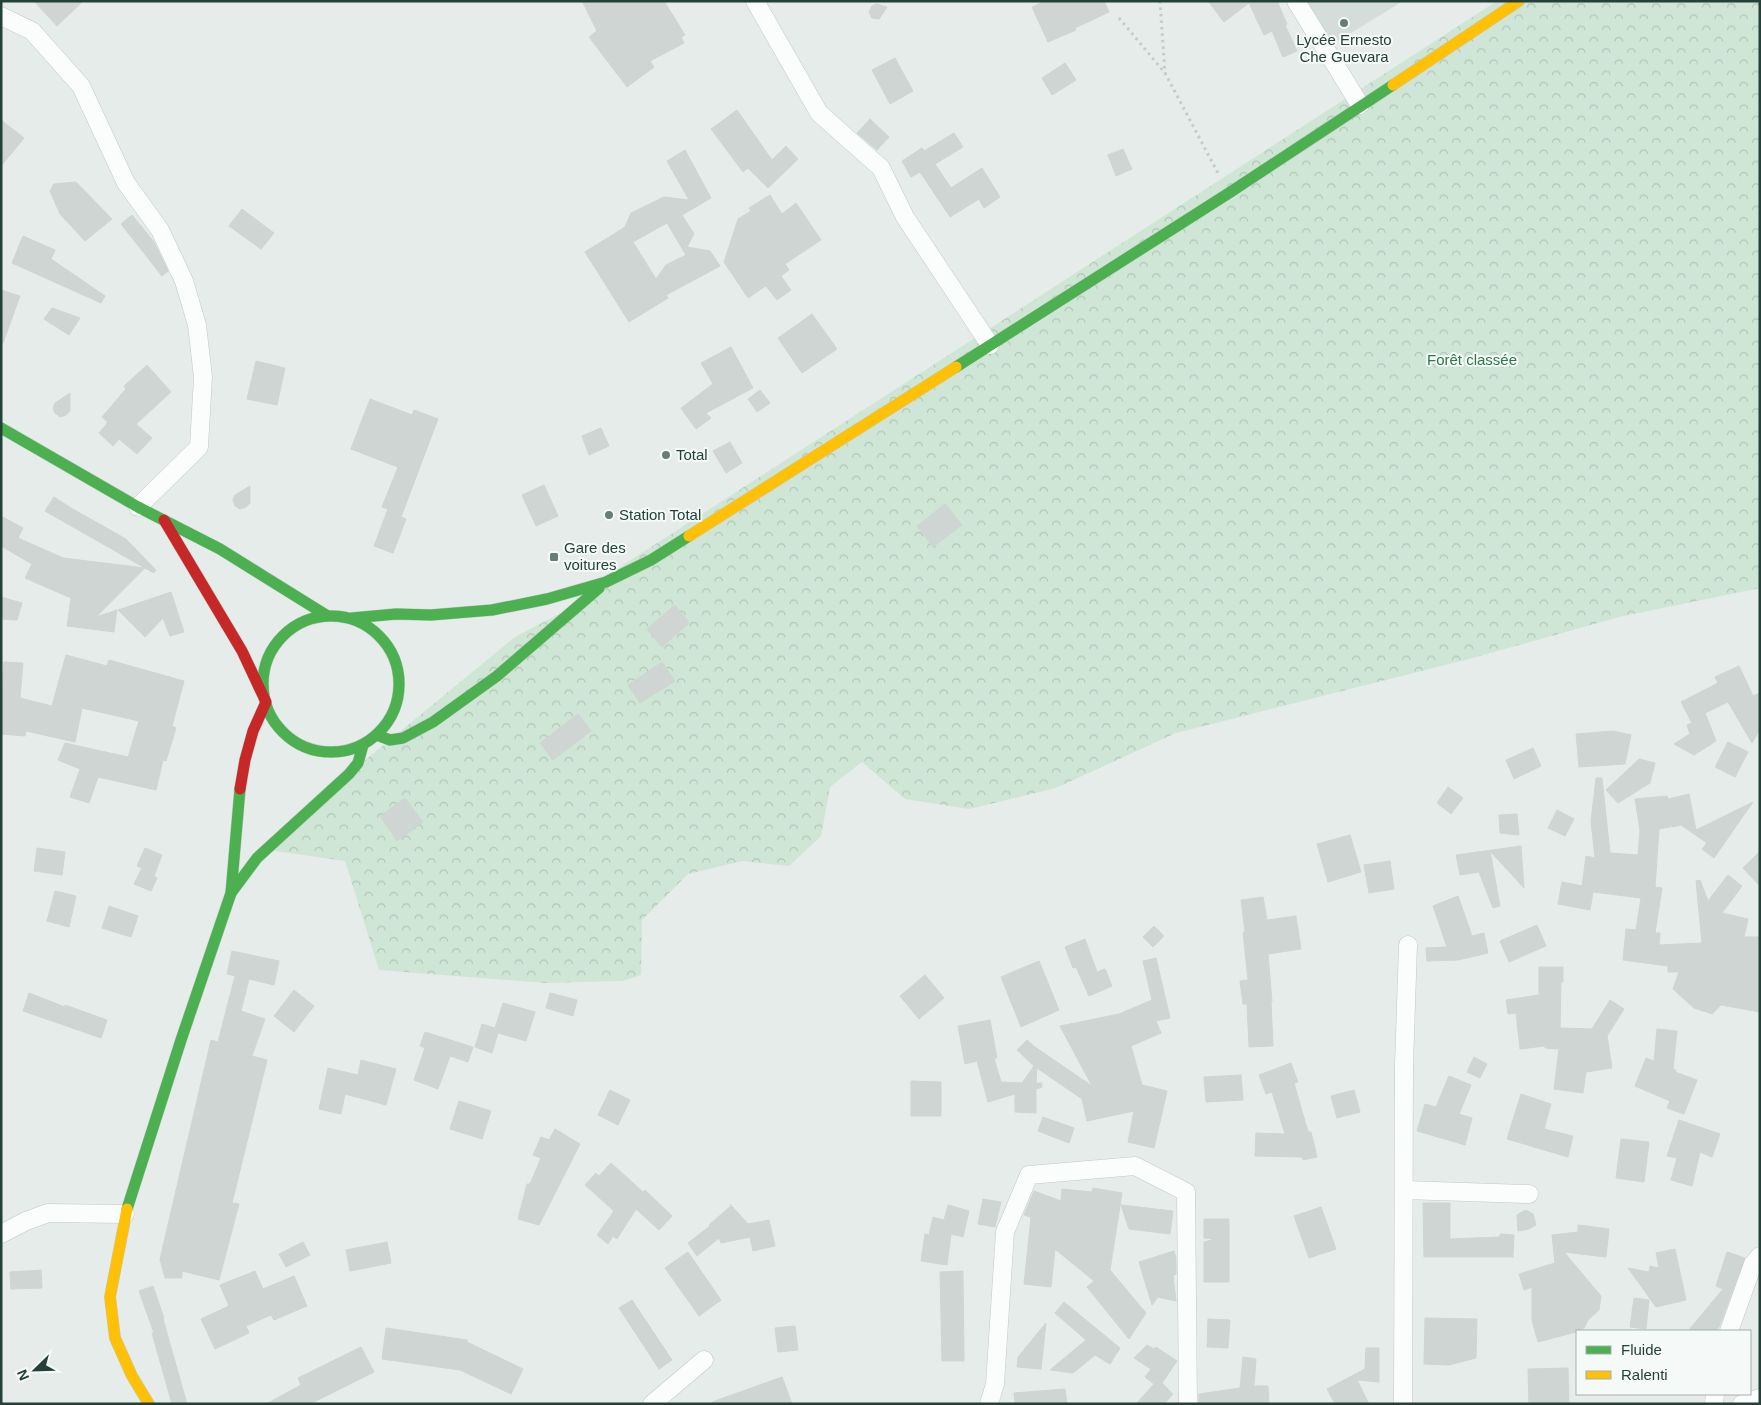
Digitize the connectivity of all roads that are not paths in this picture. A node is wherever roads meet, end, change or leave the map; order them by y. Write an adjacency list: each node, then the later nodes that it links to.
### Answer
1 (755, 1): 6 (street)
2 (1296, 1): 5 (street)
3 (1519, 1): 5 (highway)
4 (1, 16): 8 (street)
5 (1360, 105): 6 (highway)
6 (990, 345): 10 (highway)
7 (1, 428): 8 (highway)
8 (138, 507): 9 (highway)
9 (164, 520): 11 (highway); 13 (highway)
10 (606, 582): 12 (highway); 14 (highway)
11 (326, 615): 12 (highway); 13 (highway)
12 (352, 618): 14 (highway)
13 (266, 702): 15 (highway); 16 (highway)
14 (376, 735): 15 (highway)
15 (363, 744): 16 (highway)
16 (231, 893): 20 (highway)
17 (1408, 945): 18 (street)
18 (1404, 1190): 19 (street); 30 (street)
19 (1529, 1194)
20 (125, 1214): 21 (street); 26 (highway)
21 (1, 1234)
22 (1760, 1256): 23 (street)
23 (1729, 1330)
24 (704, 1360): 27 (street)
25 (1760, 1398): 31 (street)
26 (149, 1404)
27 (652, 1404)
28 (989, 1404): 29 (street)
29 (1188, 1404)
30 (1403, 1404)
31 (1742, 1404)

